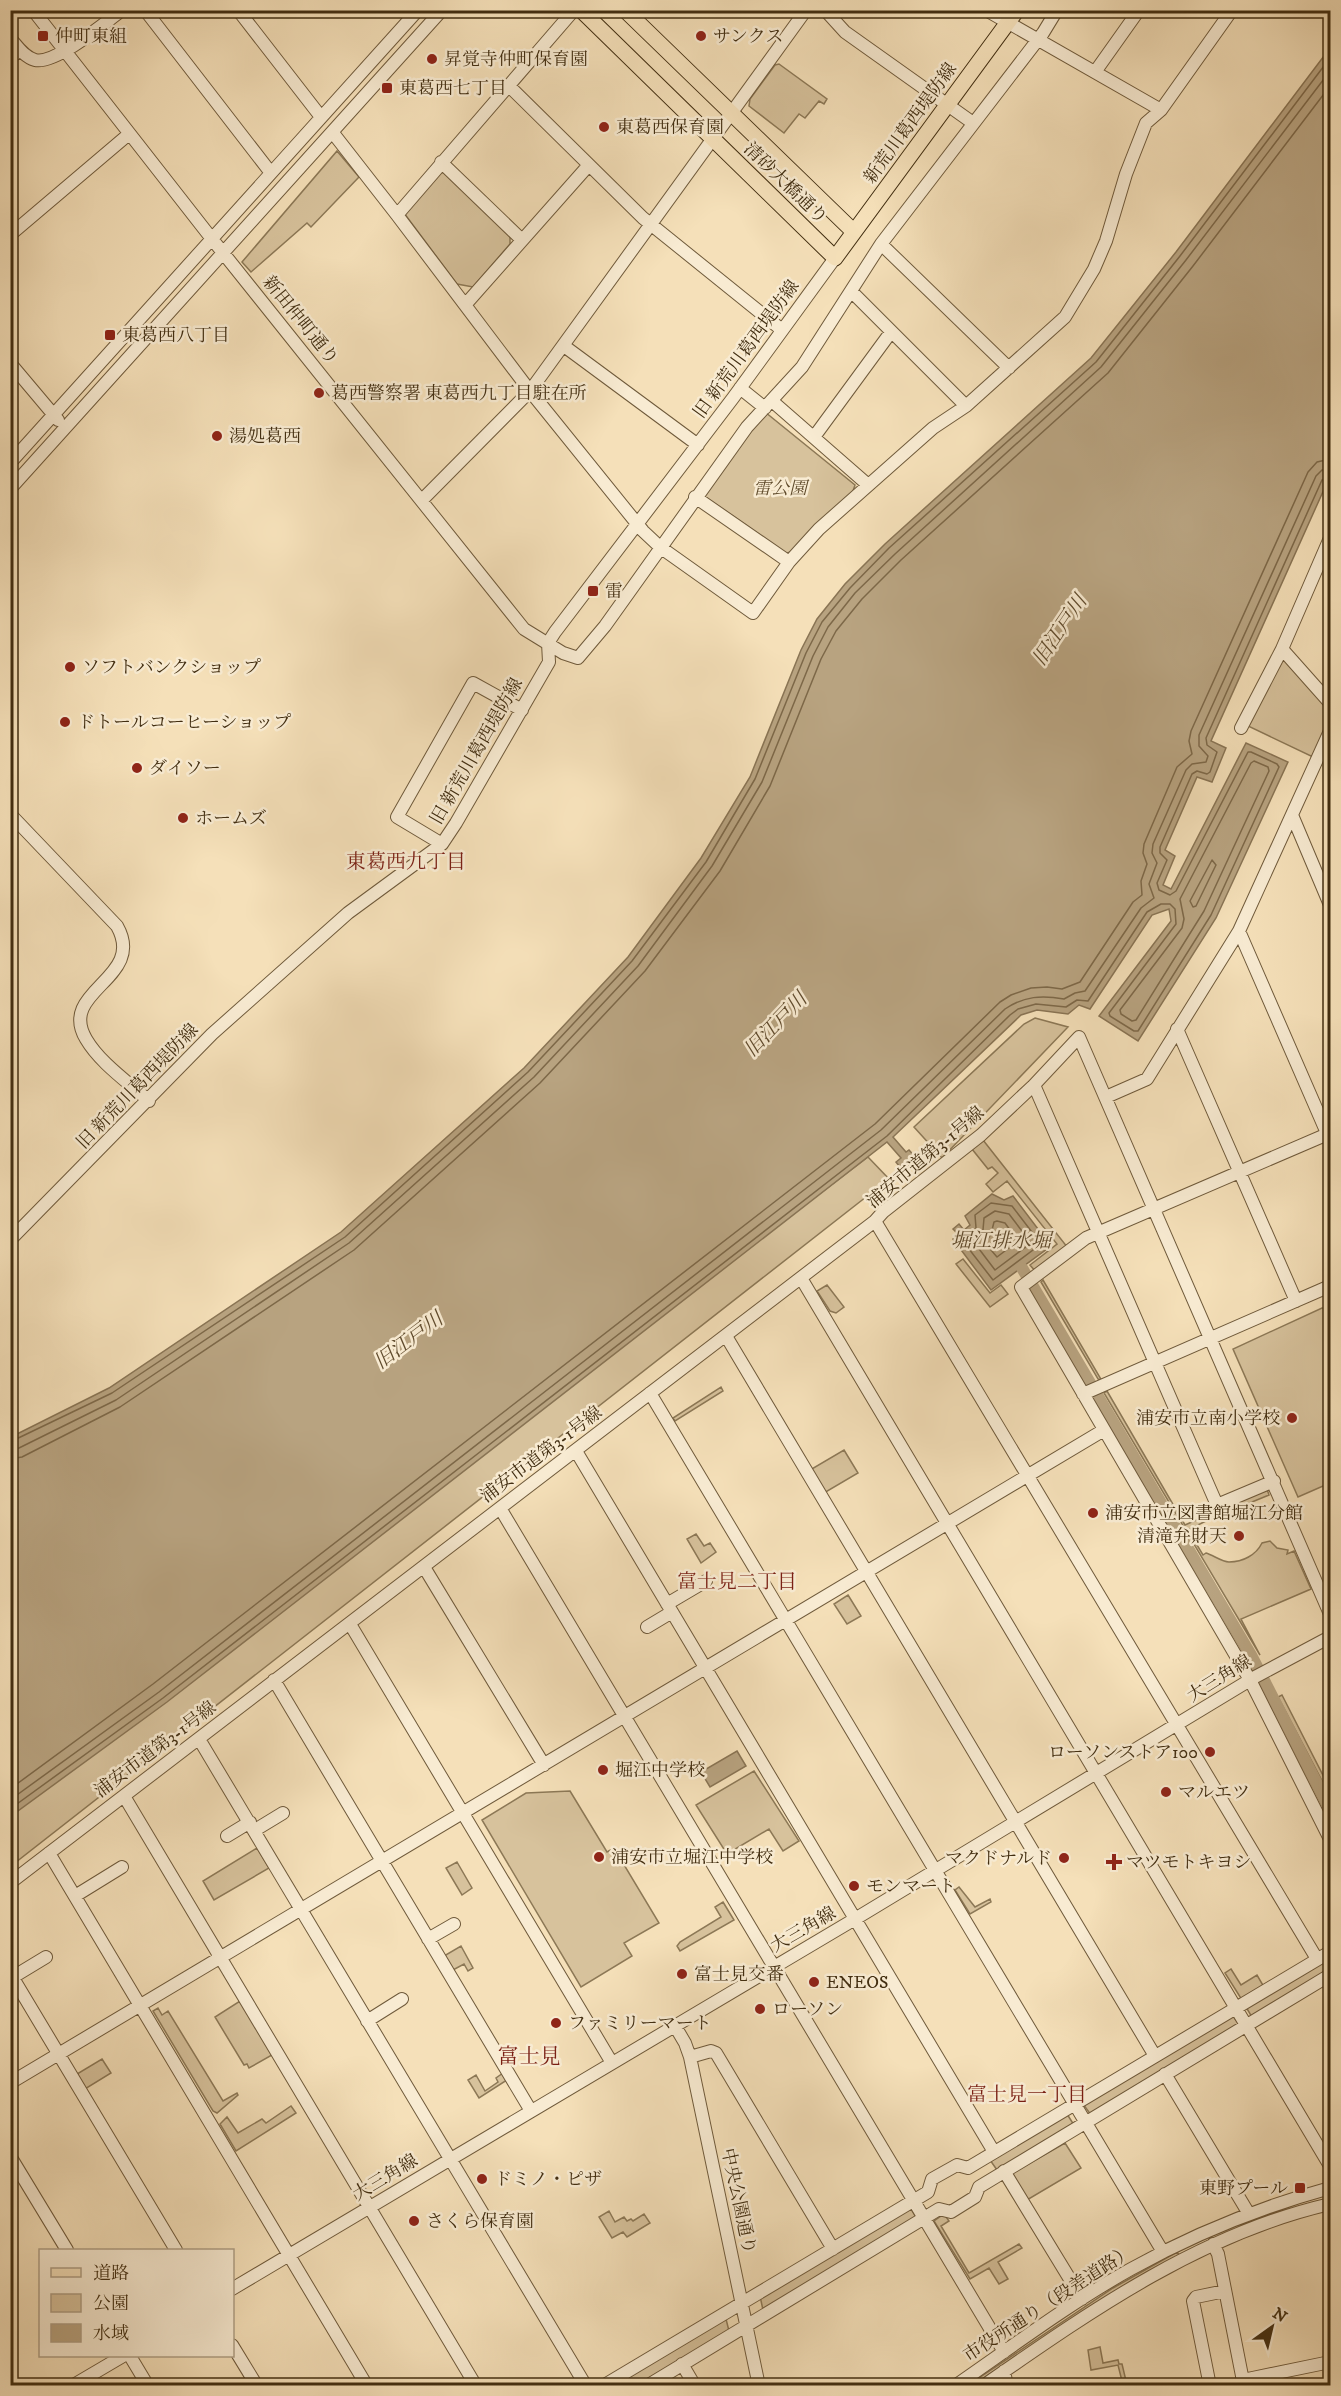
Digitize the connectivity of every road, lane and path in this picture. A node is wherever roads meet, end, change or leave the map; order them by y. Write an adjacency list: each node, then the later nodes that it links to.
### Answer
1 (33, 10): 20 (street, 新田仲町通り)
2 (122, 10): 20 (street)
3 (145, 10): 34 (street)
4 (238, 10): 27 (street)
5 (442, 10): 29 (street)
6 (574, 10): 23 (street)
7 (581, 10): 31 (main road, 清砂大橋通り)
8 (625, 10): 26 (main road, 清砂大橋通り)
9 (806, 10): 26 (street)
10 (825, 10): 24 (street)
11 (986, 10): 17 (street)
12 (1017, 10): 17 (main road, 新荒川葛西堤防線)
13 (1056, 10): 19 (street)
14 (1139, 10): 22 (street)
15 (1232, 10): 25 (street)
16 (410, 13): 27 (street)
17 (1007, 24): 19 (street); 24 (main road, 新荒川葛西堤防線)
18 (10, 38): 21 (street)
19 (1037, 40): 22 (street); 28 (street)
20 (65, 51): 21 (street); 30 (street, 新田仲町通り)
21 (15, 54)
22 (1095, 72): 25 (street)
23 (509, 86): 32 (street); 33 (street)
24 (948, 105): 28 (street); 37 (main road, 新荒川葛西堤防線)
25 (1161, 110): 50 (street)
26 (731, 115): 31 (street); 37 (main road, 清砂大橋通り)
27 (321, 117): 34 (street)
28 (973, 123): 41 (street)
29 (333, 133): 35 (street); 42 (street)
30 (129, 134): 38 (street); 39 (street, 新田仲町通り)
31 (713, 139): 36 (street); 43 (main road, 清砂大橋通り)
32 (441, 162): 35 (street); 40 (street)
33 (588, 166): 36 (street); 40 (street)
34 (271, 173): 39 (street)
35 (397, 214): 45 (street)
36 (651, 225): 46 (street); 48 (street)
37 (854, 232): 43 (main road, 新荒川葛西堤防線)
38 (10, 235)
39 (212, 239): 42 (street, 新田仲町通り); 55 (street)
40 (522, 240): 45 (street)
41 (881, 244): 44 (street); 50 (street)
42 (224, 254): 56 (street); 63 (street, 新田仲町通り)
43 (835, 258): 46 (street, 旧 新荒川葛西堤防線)
44 (851, 291): 47 (street); 53 (street)
45 (465, 305): 52 (street)
46 (782, 330): 51 (street, 旧 新荒川葛西堤防線)
47 (891, 332): 54 (street); 57 (street)
48 (564, 346): 52 (street); 58 (street)
49 (10, 363): 55 (street)
50 (1009, 368): 54 (street)
51 (740, 388): 53 (street); 58 (street, 旧 新荒川葛西堤防線)
52 (530, 391): 63 (street); 64 (street)
53 (769, 405): 57 (street); 62 (street)
54 (966, 406): 60 (street)
55 (54, 415): 56 (street); 59 (street)
56 (65, 429): 61 (street)
57 (813, 437): 60 (street)
58 (698, 445): 64 (street, 旧 新荒川葛西堤防線)
59 (10, 463)
60 (867, 484): 67 (street)
61 (10, 489)
62 (695, 497): 66 (street); 67 (street)
63 (422, 500): 68 (street, 新田仲町通り)
64 (638, 524): 66 (street); 68 (street, 旧 新荒川葛西堤防線)
65 (1330, 538): 69 (street)
66 (660, 547): 67 (street); 68 (street, 新田仲町通り)
67 (789, 562)
68 (548, 643): 71 (street, 旧 新荒川葛西堤防線)
69 (1281, 649): 70 (street); 72 (street)
70 (1330, 703)
71 (522, 710): 76 (street, 旧 新荒川葛西堤防線); 76 (street)
72 (1241, 728)
73 (1330, 735): 75 (street)
74 (10, 814): 82 (street)
75 (1292, 815): 77 (street); 78 (street)
76 (442, 844): 82 (street, 旧 新荒川葛西堤防線)
77 (1330, 905)
78 (1239, 931): 79 (street); 83 (street)
79 (1177, 1029): 81 (street); 84 (street)
80 (1034, 1085): 81 (street, 浦安市道第3-1号線); 86 (street, 浦安市道第3-1号線); 87 (street)
81 (1106, 1097): 85 (street)
82 (149, 1101): 88 (street, 旧 新荒川葛西堤防線)
83 (1330, 1136): 84 (street)
84 (1239, 1173): 85 (street); 91 (street)
85 (1155, 1210): 87 (street); 93 (street)
86 (875, 1221): 89 (street, 浦安市道第3-1号線); 99 (street)
87 (1098, 1234): 94 (street); 96 (street)
88 (10, 1240)
89 (801, 1278): 92 (street, 浦安市道第3-1号線); 102 (street)
90 (1330, 1286): 91 (street)
91 (1296, 1301): 93 (street)
92 (726, 1336): 95 (street, 浦安市道第3-1号線); 104 (street)
93 (1210, 1338): 94 (street); 100 (street)
94 (1154, 1362): 96 (street); 100 (street)
95 (650, 1393): 98 (street, 浦安市道第3-1号線); 108 (street)
96 (1083, 1394): 97 (street)
97 (1104, 1430): 99 (street); 113 (street)
98 (576, 1451): 101 (street, 浦安市道第3-1号線); 106 (street)
99 (1028, 1476): 102 (street); 116 (street)
100 (1274, 1481): 107 (street)
101 (500, 1508): 103 (street, 浦安市道第3-1号線); 115 (street)
102 (947, 1524): 104 (street); 119 (street)
103 (424, 1567): 109 (street, 浦安市道第3-1号線); 118 (street)
104 (866, 1572): 108 (street); 123 (street)
105 (706, 1581): 106 (street)
106 (670, 1608): 110 (street); 112 (street)
107 (1330, 1614)
108 (786, 1621): 112 (street); 130 (street)
109 (350, 1624): 114 (street, 浦安市道第3-1号線); 122 (street)
110 (647, 1627)
111 (1330, 1637): 113 (street, 大三角線)
112 (705, 1668): 115 (street); 134 (street)
113 (1252, 1679): 116 (street, 大三角線); 126 (street)
114 (274, 1680): 117 (street, 浦安市道第3-1号線); 128 (street)
115 (625, 1717): 118 (street); 141 (street)
116 (1176, 1726): 119 (street, 大三角線); 140 (street)
117 (199, 1739): 120 (street, 浦安市道第3-1号線); 124 (street)
118 (544, 1765): 122 (street)
119 (1097, 1773): 123 (street, 大三角線); 146 (street)
120 (124, 1796): 127 (street, 浦安市道第3-1号線); 139 (street)
121 (283, 1813): 124 (street)
122 (463, 1814): 128 (street); 153 (street)
123 (1015, 1821): 130 (street, 大三角線); 151 (street)
124 (252, 1826): 125 (street); 133 (street)
125 (227, 1836)
126 (1330, 1839)
127 (49, 1853): 131 (street, 浦安市道第3-1号線); 132 (street)
128 (382, 1862): 133 (street); 136 (street)
129 (122, 1867): 132 (street)
130 (934, 1870): 134 (street, 大三角線); 156 (street)
131 (10, 1883)
132 (75, 1896): 145 (street)
133 (302, 1910): 139 (street); 147 (street)
134 (855, 1919): 141 (street, 大三角線); 159 (street)
135 (454, 1924): 136 (street)
136 (428, 1939): 157 (street)
137 (1330, 1952): 140 (street)
138 (46, 1957): 142 (street)
139 (220, 1959): 145 (street); 167 (street)
140 (1317, 1959): 146 (street)
141 (774, 1966): 148 (street, 大三角線); 165 (street)
142 (12, 1975): 150 (street)
143 (1330, 1977): 149 (street)
144 (402, 2000): 147 (street)
145 (140, 2007): 150 (street); 175 (street)
146 (1236, 2008): 149 (street); 151 (street)
147 (367, 2021): 161 (street)
148 (675, 2026): 152 (street, 中央公園通り); 153 (street, 大三角線)
149 (1247, 2026): 154 (street); 162 (street)
150 (59, 2054): 155 (street); 173 (street)
151 (1155, 2056): 156 (street)
152 (690, 2057): 171 (street); 179 (street, 中央公園通り)
153 (612, 2063): 157 (street, 大三角線)
154 (1165, 2074): 158 (street); 168 (street)
155 (10, 2083)
156 (1074, 2104): 158 (street); 159 (street)
157 (531, 2111): 161 (street, 大三角線)
158 (1085, 2122): 163 (street); 174 (street)
159 (994, 2152): 165 (street)
160 (10, 2156): 172 (street)
161 (451, 2159): 167 (street, 大三角線); 194 (street)
162 (1330, 2166)
163 (1004, 2171): 169 (street); 178 (street)
164 (1330, 2188): 168 (street, 市役所通り（段差道路）)
165 (914, 2200): 169 (street); 171 (street)
166 (1330, 2204): 170 (street, 市役所通り（段差道路）)
167 (369, 2207): 175 (street, 大三角線); 193 (street)
168 (1249, 2214): 174 (street, 市役所通り（段差道路）)
169 (924, 2218): 180 (street); 182 (street)
170 (1213, 2244): 177 (street); 187 (street, 市役所通り（段差道路）)
171 (833, 2248): 179 (street)
172 (66, 2249)
173 (175, 2249)
174 (1163, 2252): 178 (street, 市役所通り（段差道路）)
175 (290, 2255): 176 (street, 大三角線); 192 (street)
176 (234, 2288)
177 (1225, 2291): 188 (street); 202 (street)
178 (1082, 2299): 182 (street, 市役所通り（段差道路）)
179 (741, 2303): 180 (street, 中央公園通り); 195 (street)
180 (746, 2326): 186 (street); 198 (street, 中央公園通り)
181 (234, 2348): 191 (street)
182 (1004, 2352): 199 (street, 市役所通り（段差道路）)
183 (120, 2357): 189 (street)
184 (131, 2357): 190 (street)
185 (1330, 2362): 188 (street)
186 (682, 2364): 196 (street); 197 (street)
187 (1004, 2371): 200 (street, 市役所通り（段差道路）); 201 (street)
188 (1244, 2383)
189 (72, 2385)
190 (148, 2385)
191 (257, 2385)
192 (367, 2385)
193 (476, 2385)
194 (586, 2385)
195 (603, 2385)
196 (647, 2385)
197 (695, 2385)
198 (759, 2385)
199 (955, 2385)
200 (983, 2385)
201 (1007, 2385)
202 (1210, 2385)

